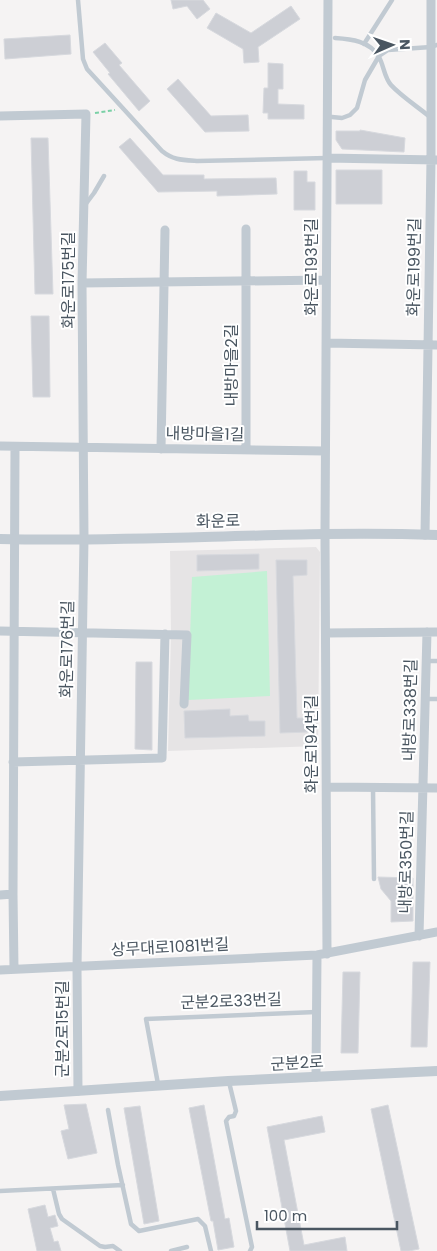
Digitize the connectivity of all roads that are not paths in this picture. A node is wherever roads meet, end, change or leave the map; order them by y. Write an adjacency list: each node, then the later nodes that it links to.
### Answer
1 (78, 0): 12 (lane)
2 (328, 0): 12 (street, 화운로193번길)
3 (392, 0): 6 (lane)
4 (431, 0): 7 (street, 화운로199번길)
5 (335, 38): 6 (lane)
6 (364, 44): 8 (lane)
7 (434, 46): 8 (lane); 11 (street, 화운로199번길)
8 (379, 56): 10 (lane); 11 (lane)
9 (0, 116): 15 (street, 화운로175번길)
10 (332, 117)
11 (431, 118): 13 (street, 화운로199번길)
12 (327, 158): 13 (street); 18 (street, 화운로193번길)
13 (434, 160): 23 (street, 화운로199번길)
14 (104, 176): 15 (lane)
15 (84, 206): 21 (street, 화운로175번길)
16 (246, 229): 20 (street, 내방마을2길)
17 (165, 230): 19 (street)
18 (326, 280): 20 (street); 22 (street, 화운로193번길)
19 (164, 281): 20 (street); 21 (street); 28 (street)
20 (246, 281): 29 (street, 내방마을2길)
21 (82, 283): 27 (street, 화운로175번길)
22 (326, 343): 23 (street); 30 (street, 화운로193번길)
23 (427, 345): 24 (street); 32 (street, 화운로199번길)
24 (437, 346)
25 (0, 446): 26 (street)
26 (15, 447): 27 (street); 35 (street)
27 (84, 447): 28 (street, 내방마을1길); 36 (street, 화운로175번길)
28 (161, 449): 29 (street, 내방마을1길)
29 (246, 450): 30 (street, 내방마을1길)
30 (325, 451): 31 (street, 화운로193번길)
31 (325, 534): 32 (street, 화운로); 36 (street, 화운로); 42 (street, 화운로194번길)
32 (425, 535): 33 (street, 화운로)
33 (437, 535)
34 (0, 539): 35 (street, 화운로)
35 (16, 539): 36 (street, 화운로); 38 (street)
36 (84, 539): 39 (street, 화운로176번길)
37 (0, 631): 38 (street)
38 (14, 632): 39 (street); 50 (street)
39 (82, 632): 43 (street); 49 (street, 화운로176번길)
40 (427, 632): 41 (street); 42 (street); 44 (street, 내방로338번길)
41 (437, 632)
42 (326, 633): 51 (street, 화운로194번길)
43 (168, 634): 48 (street); 49 (street)
44 (426, 661): 45 (lane); 46 (street, 내방로338번길)
45 (437, 661)
46 (425, 699): 47 (lane); 53 (street, 내방로338번길)
47 (437, 699)
48 (184, 704)
49 (80, 760): 50 (street); 62 (street, 화운로176번길)
50 (14, 762): 56 (street)
51 (326, 787): 52 (street, 내방로350번길); 60 (street, 화운로194번길)
52 (372, 788): 53 (street, 내방로350번길); 55 (lane, 내방로350번길)
53 (423, 788): 54 (street, 내방로350번길); 59 (street, 내방로350번길)
54 (437, 788)
55 (374, 879)
56 (13, 894): 57 (street); 63 (street)
57 (0, 895)
58 (437, 932): 59 (street, 상무대로1081번길)
59 (419, 936): 60 (street, 상무대로1081번길)
60 (327, 954): 61 (street, 상무대로1081번길)
61 (317, 956): 62 (street, 상무대로1081번길); 65 (street)
62 (77, 966): 63 (street, 상무대로1081번길); 70 (street, 군분2로15번길)
63 (14, 969): 64 (street, 상무대로1081번길)
64 (0, 970)
65 (316, 1012): 67 (street); 69 (lane, 군분2로33번길)
66 (437, 1071): 67 (street, 군분2로)
67 (316, 1077): 68 (street, 군분2로)
68 (228, 1082): 69 (street, 군분2로); 82 (lane)
69 (158, 1086): 70 (street, 군분2로)
70 (78, 1091): 71 (street, 군분2로)
71 (0, 1096)
72 (108, 1110): 73 (lane)
73 (123, 1186): 74 (lane); 81 (lane)
74 (53, 1189): 75 (lane); 77 (lane)
75 (0, 1191)
76 (112, 1240): 77 (lane)
77 (113, 1246): 79 (lane)
78 (187, 1247): 80 (lane)
79 (120, 1251)
80 (171, 1251)
81 (210, 1251)
82 (250, 1251)

